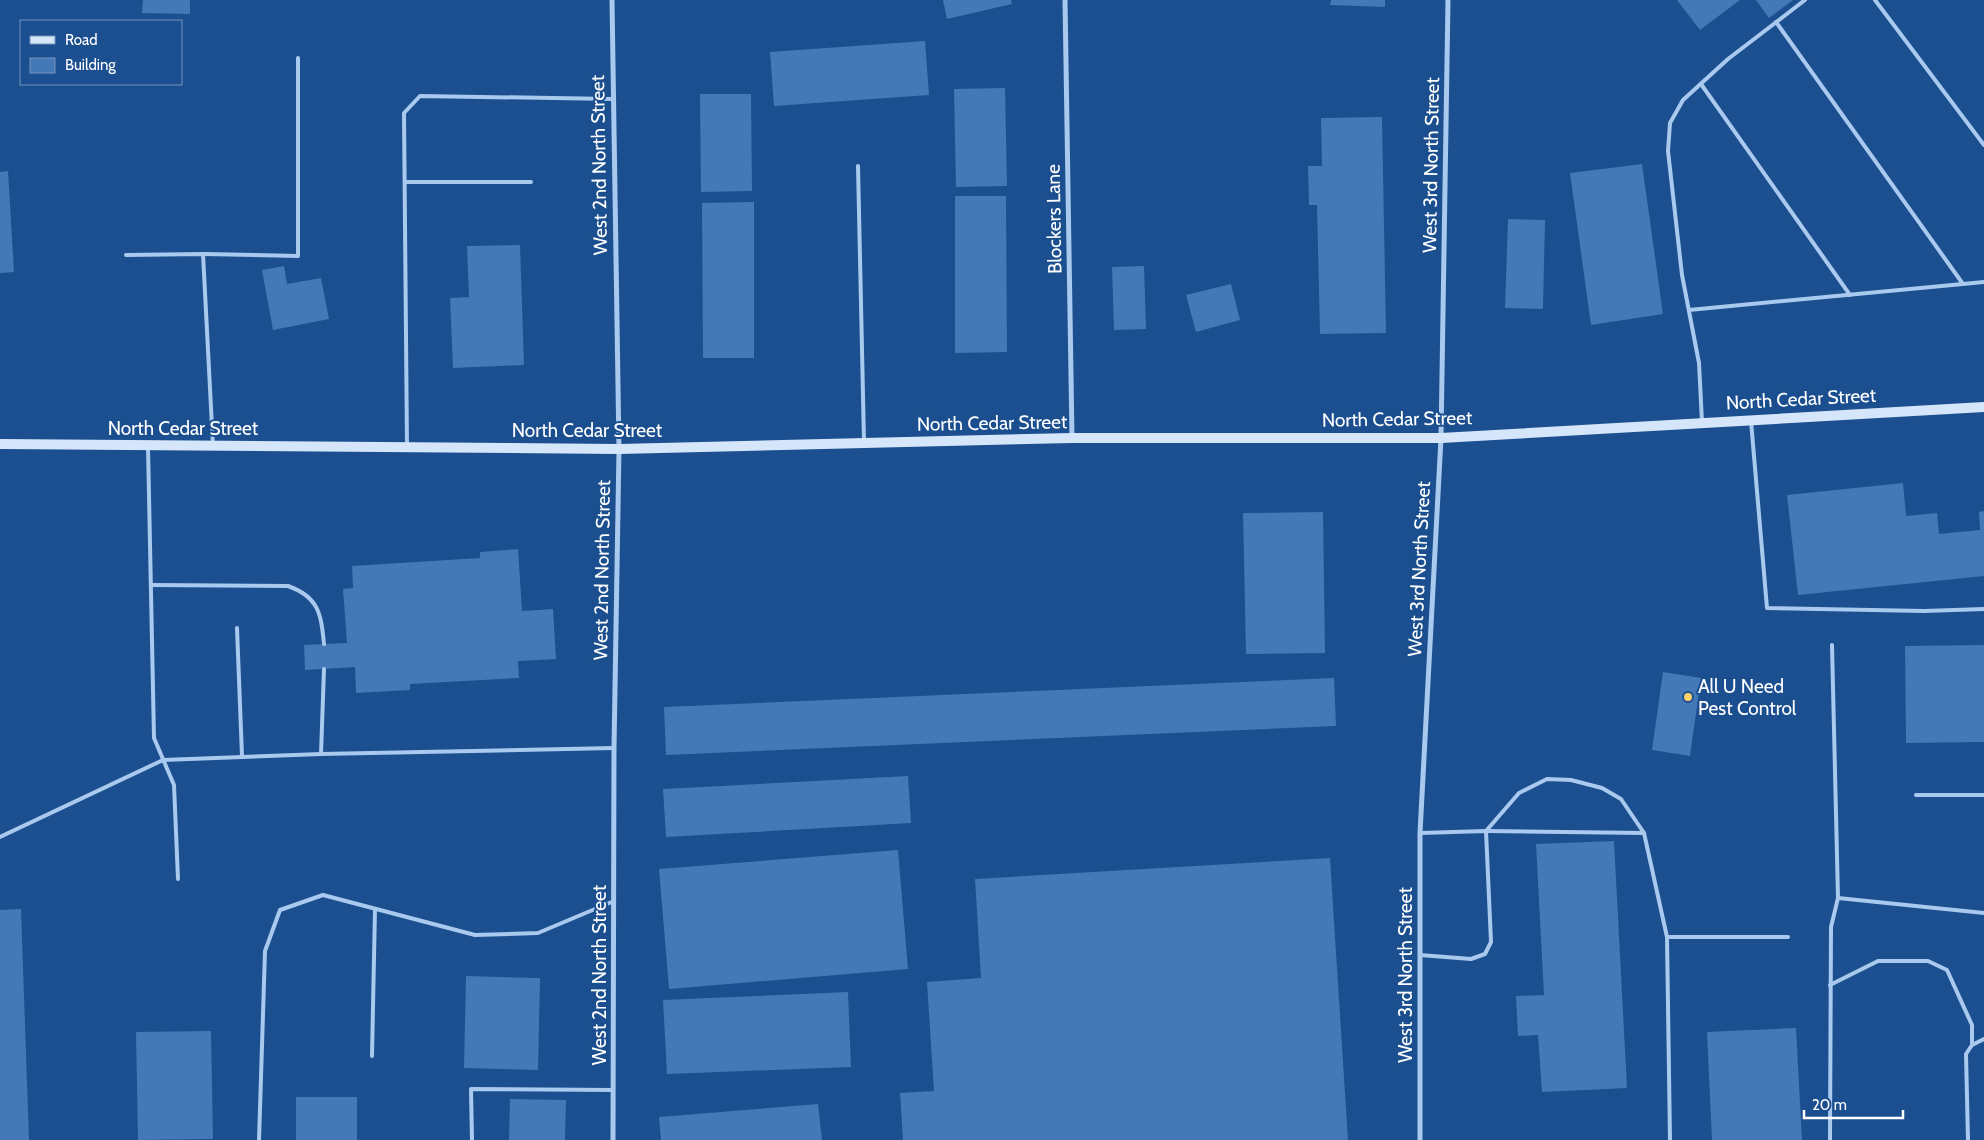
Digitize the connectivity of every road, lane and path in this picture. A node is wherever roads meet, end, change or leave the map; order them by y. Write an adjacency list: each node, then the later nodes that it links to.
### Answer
1 (612, 0): 9 (street, West 2nd North Street)
2 (1065, 0): 23 (street, Blockers Lane)
3 (1448, 0): 24 (street, West 3rd North Street)
4 (1805, 0): 6 (lane)
5 (1875, 0): 10 (lane)
6 (1776, 22): 8 (lane); 17 (lane)
7 (298, 58): 14 (lane)
8 (1701, 84): 18 (lane); 19 (lane)
9 (613, 100): 12 (lane); 30 (street, West 2nd North Street)
10 (1984, 145)
11 (858, 166): 25 (lane)
12 (405, 182): 13 (lane); 29 (lane)
13 (531, 182)
14 (204, 254): 15 (lane); 28 (lane)
15 (126, 255)
16 (1984, 282): 17 (lane)
17 (1963, 284): 18 (lane)
18 (1850, 294): 19 (lane)
19 (1689, 310): 22 (lane)
20 (1984, 408): 21 (street, North Cedar Street)
21 (1751, 419): 22 (street, North Cedar Street); 32 (lane)
22 (1702, 422): 24 (street, North Cedar Street)
23 (1072, 438): 24 (street, North Cedar Street); 25 (street, North Cedar Street)
24 (1441, 438): 44 (street, West 3rd North Street)
25 (864, 443): 30 (street, North Cedar Street)
26 (0, 444): 27 (street, North Cedar Street)
27 (148, 445): 28 (street, North Cedar Street); 31 (lane)
28 (213, 446): 29 (street, North Cedar Street)
29 (407, 447): 30 (street, North Cedar Street)
30 (619, 449): 37 (street, West 2nd North Street)
31 (150, 585): 34 (lane); 40 (lane)
32 (1984, 609)
33 (237, 628): 39 (lane)
34 (324, 644)
35 (1832, 645): 48 (lane)
36 (324, 669): 38 (lane)
37 (614, 748): 38 (lane); 49 (street, West 2nd North Street)
38 (321, 754): 39 (lane)
39 (242, 756): 40 (lane)
40 (164, 760): 46 (lane); 47 (lane)
41 (1916, 795): 42 (lane)
42 (1984, 795)
43 (1486, 830): 44 (lane); 45 (lane); 45 (lane); 54 (lane)
44 (1420, 832): 54 (street, West 3rd North Street)
45 (1644, 833): 52 (lane)
46 (0, 837)
47 (178, 879)
48 (1838, 898): 51 (lane); 55 (lane)
49 (614, 901): 50 (lane); 59 (street, West 2nd North Street)
50 (375, 909): 58 (lane); 60 (lane)
51 (1984, 913)
52 (1667, 937): 53 (lane); 64 (lane)
53 (1788, 937)
54 (1420, 956): 63 (street, West 3rd North Street)
55 (1830, 985): 57 (lane); 65 (lane)
56 (1984, 1039): 57 (lane)
57 (1972, 1045): 66 (lane)
58 (372, 1056)
59 (613, 1090): 61 (lane); 62 (street, West 2nd North Street)
60 (259, 1140)
61 (472, 1140)
62 (613, 1140)
63 (1420, 1140)
64 (1670, 1140)
65 (1830, 1140)
66 (1968, 1140)

